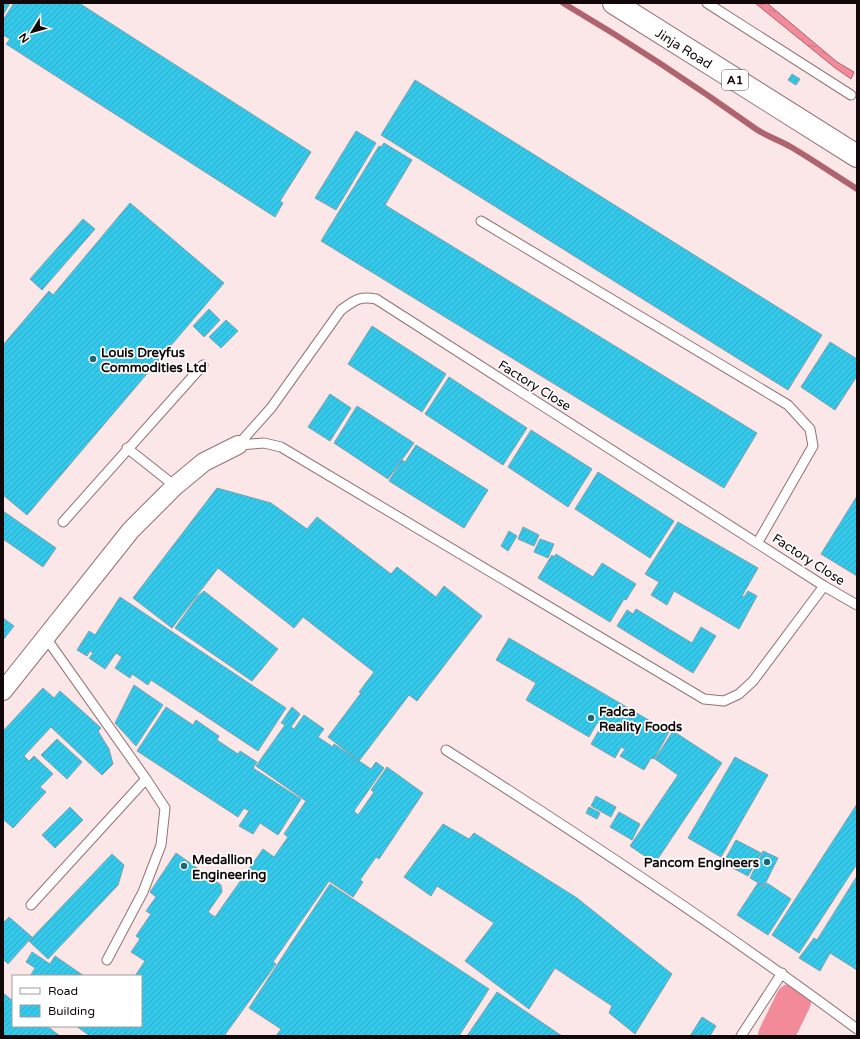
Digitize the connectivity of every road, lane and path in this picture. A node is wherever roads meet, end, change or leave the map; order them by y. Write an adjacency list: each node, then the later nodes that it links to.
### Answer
1 (614, 3): 3 (highway, Jinja Road / A1)
2 (707, 3): 4 (lane)
3 (635, 9): 5 (highway, Jinja Road / A1)
4 (851, 95)
5 (857, 156)
6 (481, 221): 12 (lane)
7 (203, 365): 9 (lane)
8 (238, 445): 10 (street); 12 (lane, Factory Close); 13 (lane)
9 (127, 448): 10 (lane); 11 (lane)
10 (175, 486): 15 (street)
11 (63, 522)
12 (758, 542): 13 (lane, Factory Close)
13 (824, 586): 14 (lane, Factory Close)
14 (857, 605)
15 (46, 638): 16 (street); 18 (lane)
16 (3, 692)
17 (446, 750): 21 (lane)
18 (146, 778): 19 (lane); 20 (lane)
19 (31, 905)
20 (107, 960)
21 (782, 973): 22 (lane); 23 (lane)
22 (857, 1028)
23 (741, 1036)

